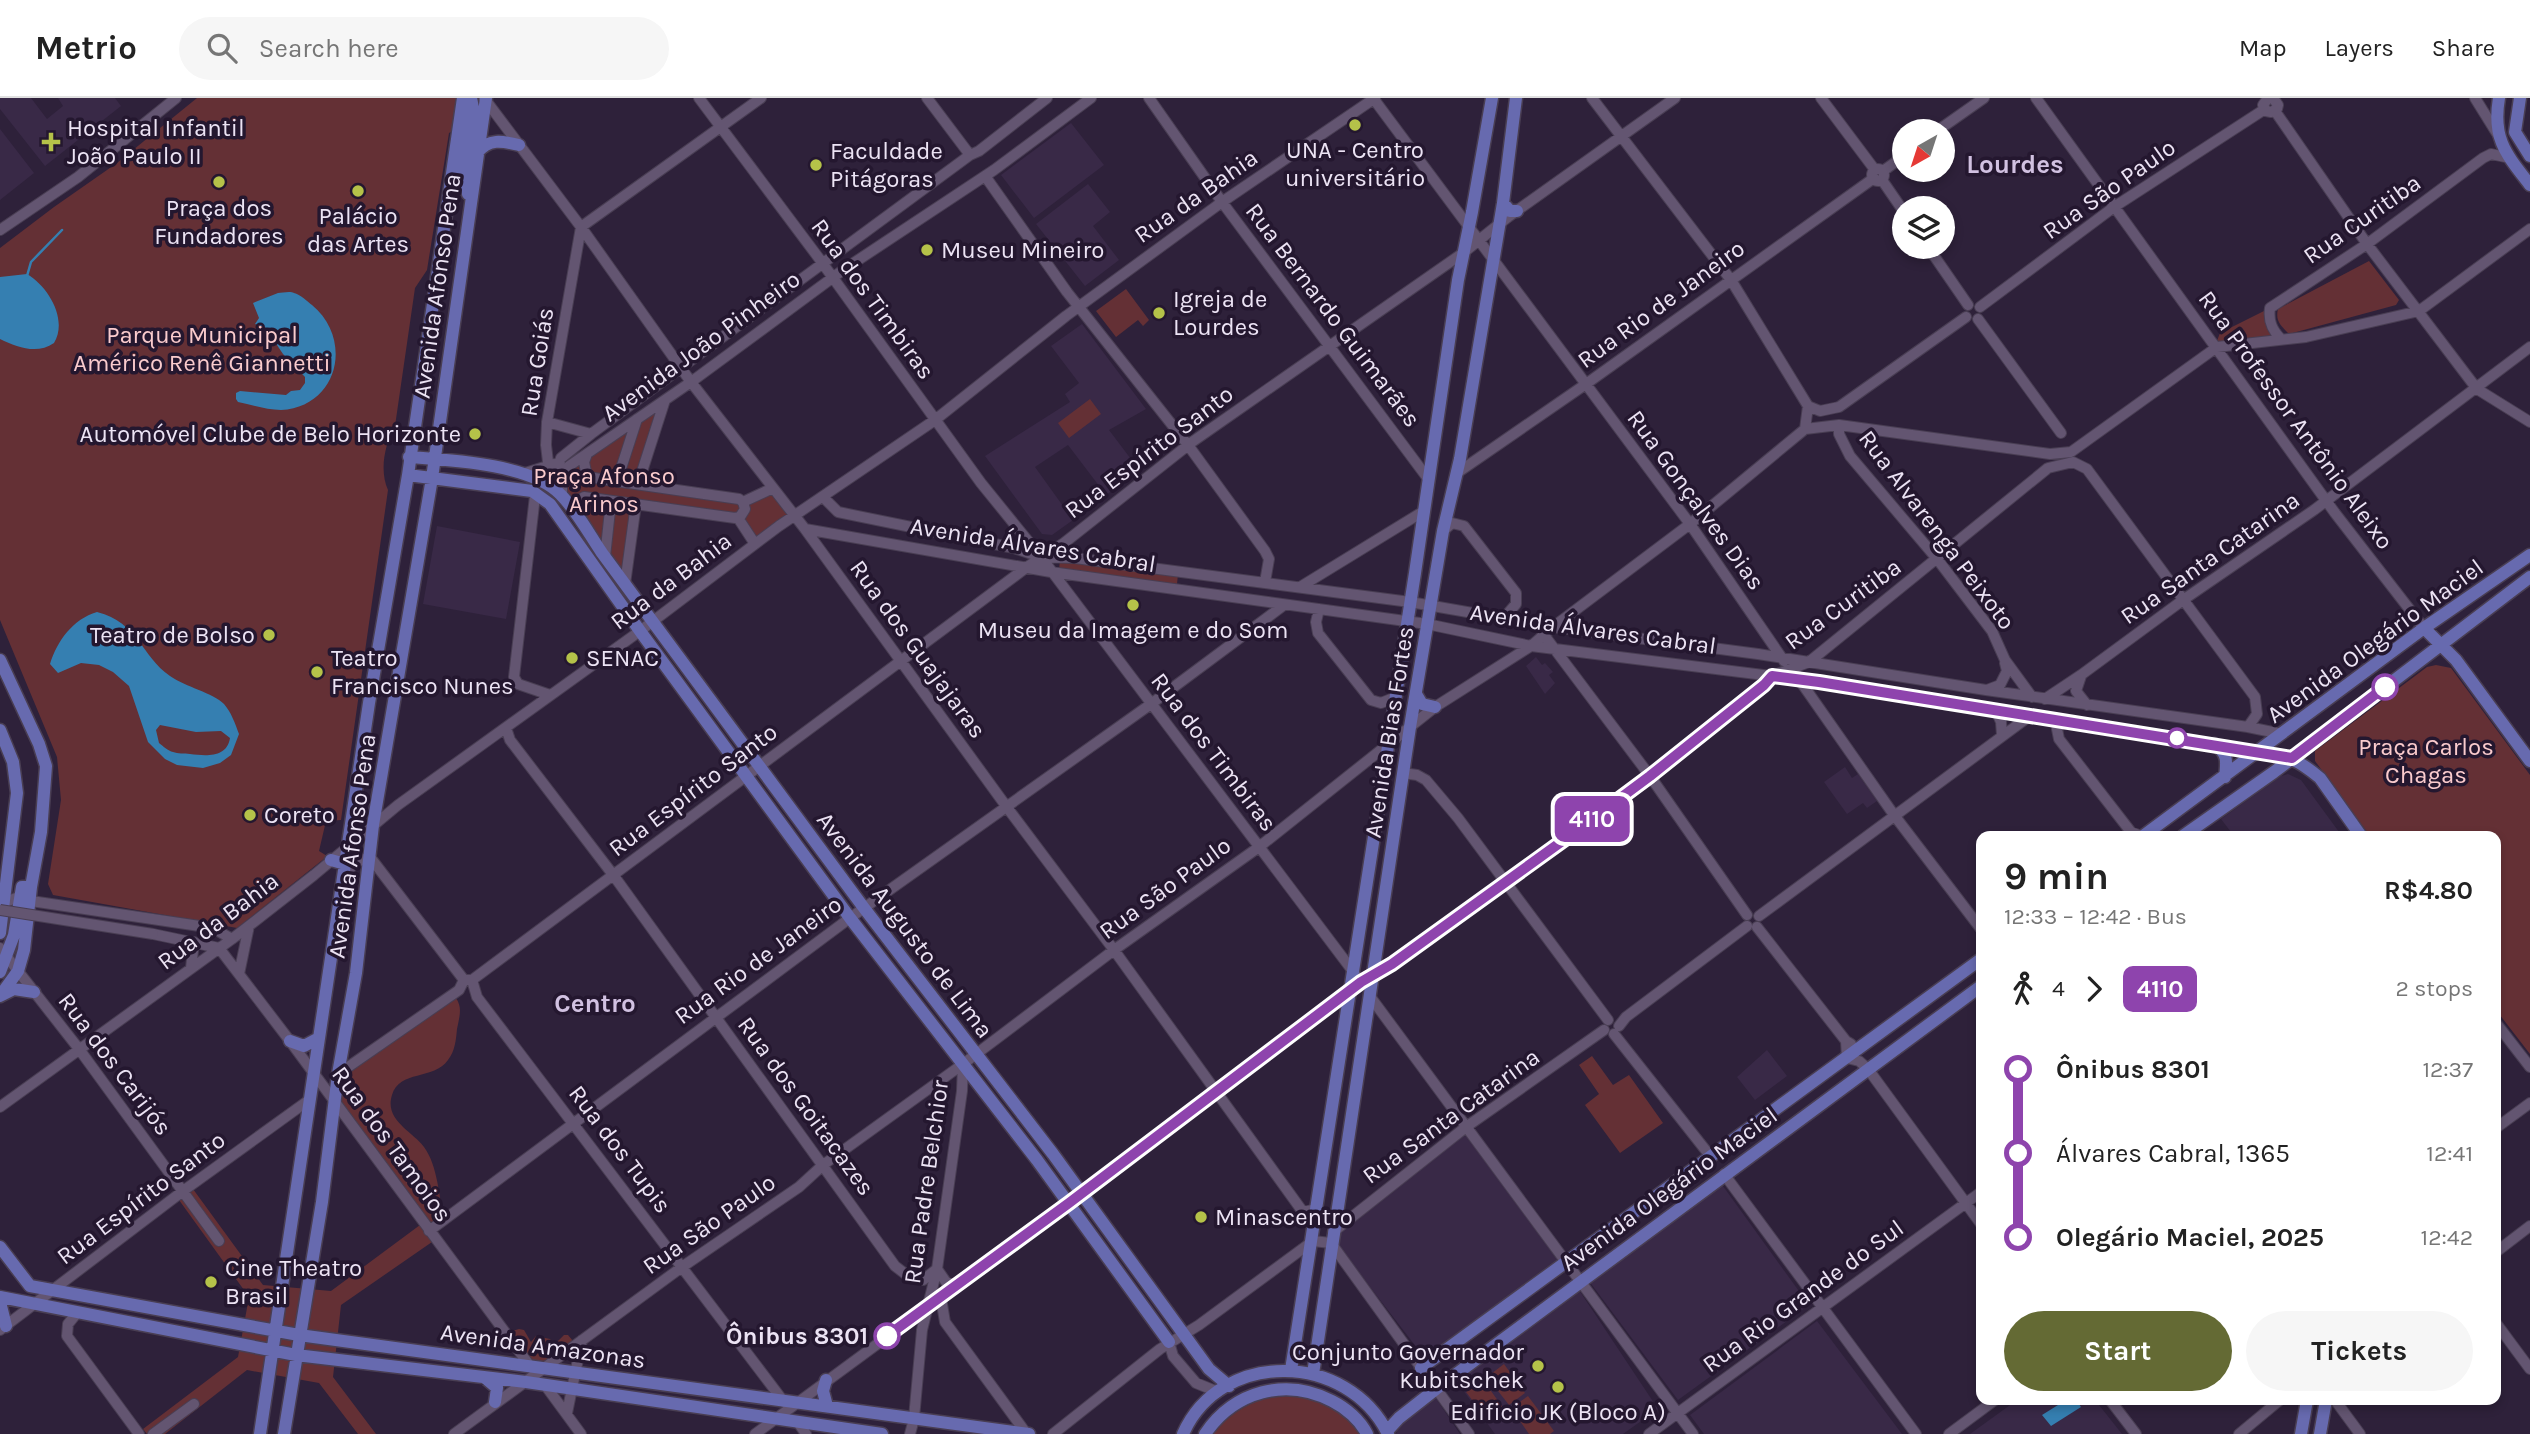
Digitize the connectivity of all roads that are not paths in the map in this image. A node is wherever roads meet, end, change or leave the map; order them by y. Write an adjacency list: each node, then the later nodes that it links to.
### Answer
1 (176, 98): 48 (street)
2 (463, 98): 86 (main road, Avenida Afonso Pena)
3 (471, 98): 41 (main road)
4 (699, 98): 26 (street, Rua dos Timbiras)
5 (761, 98): 26 (street)
6 (927, 98): 31 (street)
7 (1047, 98): 31 (street, Avenida João Pinheiro)
8 (1091, 98): 36 (street, Avenida João Pinheiro)
9 (1149, 98): 39 (street, Rua Bernardo Guimarães)
10 (1374, 98): 39 (street, Rua da Bahia); 45 (street, Rua Gonçalves Dias)
11 (1492, 98): 45 (main road, Avenida Bias Fortes)
12 (1516, 98): 40 (main road, Avenida Bias Fortes)
13 (1592, 98): 28 (street)
14 (1675, 98): 28 (street, Rua Espírito Santo)
15 (1821, 98): 35 (street)
16 (1984, 98): 24 (street)
17 (2036, 98): 42 (street, Rua Professor Antônio Aleixo)
18 (2474, 98): 27 (street)
19 (2499, 98): 27 (main road)
20 (2519, 98): 25 (main road)
21 (485, 99): 29 (street, Rua dos Guajajaras); 30 (main road, Avenida Afonso Pena)
22 (2271, 101): 42 (street, Rua São Paulo); 50 (street)
23 (2530, 113): 25 (street)
24 (1954, 119)
25 (2516, 119): 32 (main road)
26 (720, 128): 46 (street); 54 (street, Rua dos Timbiras)
27 (2498, 135): 33 (main road)
28 (1622, 137): 43 (street, Rua Espírito Santo); 56 (street)
29 (519, 145): 30 (main road); 46 (street, Rua dos Guajajaras)
30 (477, 153): 41 (main road, Avenida Afonso Pena)
31 (970, 155): 54 (street, Avenida João Pinheiro)
32 (2530, 156)
33 (2510, 158): 37 (main road); 50 (street, Rua Curitiba)
34 (1892, 165): 35 (street, Rua Rio de Janeiro)
35 (1878, 175): 38 (street); 56 (street, Rua Rio de Janeiro)
36 (985, 176): 55 (street, Avenida João Pinheiro); 58 (street)
37 (2530, 185)
38 (1893, 196)
39 (1222, 202): 58 (street, Rua da Bahia); 64 (street, Rua Bernardo Guimarães)
40 (1503, 203): 43 (main road); 44 (main road, Avenida Bias Fortes)
41 (471, 206): 87 (main road, Avenida Afonso Pena)
42 (2114, 207): 59 (street, Rua São Paulo); 65 (street, Rua Professor Antônio Aleixo)
43 (1517, 211): 44 (street, Rua Espírito Santo)
44 (1498, 225): 49 (street, Rua Espírito Santo); 52 (main road, Avenida Bias Fortes)
45 (1470, 226): 49 (street, Rua Gonçalves Dias); 51 (main road, Avenida Bias Fortes)
46 (581, 227): 67 (street, Rua dos Guajajaras); 75 (street, Rua Goiás)
47 (2530, 229): 60 (street)
48 (0, 230)
49 (1479, 240): 51 (street, Rua Espírito Santo); 52 (street, Rua Gonçalves Dias)
50 (2367, 244): 60 (street); 63 (street, Rua Curitiba)
51 (1463, 253): 64 (street, Rua Espírito Santo); 83 (main road, Avenida Bias Fortes)
52 (1494, 258): 69 (street, Rua Gonçalves Dias); 88 (main road, Avenida Bias Fortes)
53 (1936, 259): 57 (street)
54 (822, 264): 55 (street, Rua dos Timbiras); 67 (street, Avenida João Pinheiro)
55 (832, 278): 68 (street, Avenida João Pinheiro); 74 (street, Rua dos Timbiras)
56 (1731, 280): 69 (street, Rua Rio de Janeiro); 72 (street)
57 (1968, 305): 59 (street); 61 (street)
58 (1079, 307): 74 (street, Rua da Bahia); 81 (street)
59 (1980, 307): 62 (street)
60 (2419, 311): 63 (street); 70 (street)
61 (1966, 317): 62 (street); 72 (street)
62 (1978, 319): 79 (street)
63 (2281, 339): 65 (street)
64 (1328, 345): 81 (street, Rua Espírito Santo); 85 (street, Rua Bernardo Guimarães)
65 (2217, 347): 84 (street); 105 (street, Rua Professor Antônio Aleixo)
66 (2530, 347): 70 (street, Rua Santa Catarina)
67 (681, 369): 68 (street, Rua dos Guajajaras); 80 (street, Avenida João Pinheiro)
68 (691, 382): 71 (street, Avenida João Pinheiro); 99 (street, Rua dos Guajajaras)
69 (1586, 384): 88 (street, Rua Rio de Janeiro); 113 (street, Rua Gonçalves Dias)
70 (2477, 389): 76 (street); 105 (street, Rua Santa Catarina)
71 (665, 400): 73 (street, Avenida João Pinheiro); 97 (street)
72 (1808, 406): 78 (street)
73 (637, 419): 82 (street, Avenida João Pinheiro); 96 (street)
74 (935, 420): 103 (street, Rua da Bahia); 118 (street, Rua dos Timbiras)
75 (547, 422): 80 (street); 89 (street, Rua Goiás)
76 (2530, 422)
77 (1839, 425): 78 (street); 84 (street); 120 (street, Rua Alvarenga Peixoto)
78 (1805, 429): 113 (street, Rua São Paulo)
79 (2061, 433)
80 (591, 434): 89 (street, Avenida João Pinheiro)
81 (1188, 445): 118 (street, Rua Espírito Santo); 124 (street)
82 (588, 452): 93 (street); 101 (street, Avenida João Pinheiro)
83 (1433, 453): 85 (street, Rua Bernardo Guimarães); 95 (main road, Avenida Bias Fortes)
84 (2050, 454): 90 (street)
85 (1412, 455): 95 (street, Rua Bernardo Guimarães)
86 (409, 457): 87 (main road); 92 (main road, Avenida Afonso Pena)
87 (434, 459): 91 (main road); 94 (main road, Avenida Afonso Pena)
88 (1466, 461): 115 (main road, Avenida Bias Fortes)
89 (553, 465): 91 (street, Avenida João Pinheiro); 98 (street, Rua Goiás)
90 (2048, 468): 120 (street, Rua Curitiba); 127 (street)
91 (522, 474): 98 (main road)
92 (408, 475): 94 (main road); 191 (main road, Avenida Afonso Pena)
93 (587, 477): 96 (street); 102 (street)
94 (432, 478): 100 (main road); 185 (main road, Avenida Afonso Pena)
95 (1429, 480): 109 (main road, Avenida Bias Fortes)
96 (617, 481): 97 (street)
97 (638, 484): 106 (street)
98 (551, 487): 101 (main road, Avenida Augusto de Lima); 107 (street, Rua Goiás)
99 (773, 488): 106 (street); 111 (street, Rua dos Guajajaras)
100 (533, 491): 107 (main road); 155 (street)
101 (562, 495): 110 (main road, Avenida Augusto de Lima)
102 (584, 497): 104 (street); 110 (street)
103 (823, 497): 111 (street, Rua da Bahia); 118 (street, Avenida Álvares Cabral)
104 (611, 501): 108 (street); 119 (street)
105 (2326, 501): 127 (street, Rua Santa Catarina); 137 (street, Rua Professor Antônio Aleixo)
106 (743, 502): 112 (street)
107 (550, 504): 138 (main road, Avenida Augusto de Lima)
108 (636, 504): 112 (street); 125 (street)
109 (1424, 511): 126 (street); 128 (main road, Avenida Bias Fortes)
110 (575, 513): 119 (main road, Avenida Augusto de Lima)
111 (795, 516): 114 (street, Rua dos Guajajaras); 116 (street, Rua da Bahia)
112 (737, 518): 116 (street)
113 (1690, 524): 136 (street, Rua São Paulo); 144 (street, Rua Gonçalves Dias)
114 (805, 529): 121 (street, Avenida Álvares Cabral); 146 (street, Rua dos Guajajaras)
115 (1443, 531): 130 (main road, Avenida Bias Fortes); 132 (street)
116 (755, 544): 133 (street, Rua da Bahia)
117 (2530, 555): 137 (main road, Avenida Olegário Maciel)
118 (1041, 557): 121 (street, Rua Espírito Santo); 122 (street, Rua dos Timbiras); 124 (street, Avenida Álvares Cabral)
119 (605, 558): 125 (main road, Avenida Augusto de Lima)
120 (1938, 560): 147 (street, Rua Alvarenga Peixoto); 148 (street, Rua Curitiba)
121 (1027, 567): 122 (street, Avenida Álvares Cabral); 146 (street, Rua Espírito Santo)
122 (1051, 572): 129 (street, Avenida Álvares Cabral); 159 (street, Rua dos Timbiras)
123 (2530, 577): 140 (main road, Avenida Olegário Maciel)
124 (1265, 582): 126 (street, Avenida Álvares Cabral)
125 (625, 584): 133 (main road, Avenida Augusto de Lima)
126 (1300, 587): 128 (street, Avenida Álvares Cabral)
127 (2183, 600): 151 (street, Rua Santa Catarina); 166 (street)
128 (1410, 602): 130 (street, Avenida Álvares Cabral); 134 (main road, Avenida Bias Fortes)
129 (1284, 605): 131 (street, Avenida Álvares Cabral); 159 (street, Rua Rio de Janeiro)
130 (1430, 605): 132 (street, Avenida Álvares Cabral); 135 (main road, Avenida Bias Fortes)
131 (1319, 609): 134 (street, Avenida Álvares Cabral); 157 (street)
132 (1504, 618): 136 (street, Avenida Álvares Cabral)
133 (652, 622): 138 (street, Rua da Bahia); 176 (main road, Avenida Augusto de Lima)
134 (1407, 622): 135 (street, Avenida Álvares Cabral); 157 (main road, Avenida Bias Fortes)
135 (1427, 624): 141 (street, Avenida Álvares Cabral); 154 (main road, Avenida Bias Fortes)
136 (1553, 627): 139 (street, Rua São Paulo); 143 (street, Avenida Álvares Cabral)
137 (2424, 628): 140 (main road, Rua Professor Antônio Aleixo); 169 (main road, Avenida Olegário Maciel)
138 (640, 631): 155 (street, Rua da Bahia); 178 (main road, Avenida Augusto de Lima)
139 (1544, 635): 141 (street, Rua São Paulo); 142 (street)
140 (2441, 644): 174 (main road, Avenida Olegário Maciel); 175 (main road, Rua Professor Antônio Aleixo)
141 (1531, 646): 142 (street, Avenida Álvares Cabral); 161 (street, Rua São Paulo)
142 (1556, 649): 150 (street, Avenida Álvares Cabral); 179 (street)
143 (1760, 654): 144 (street, Avenida Álvares Cabral); 150 (street)
144 (1782, 658): 148 (street, Avenida Álvares Cabral); 149 (street, Rua Gonçalves Dias)
145 (0, 660): 200 (main road)
146 (900, 660): 176 (street, Rua Espírito Santo); 182 (street, Rua dos Guajajaras)
147 (2005, 660): 153 (street, Rua Alvarenga Peixoto); 156 (street, Rua Alvarenga Peixoto)
148 (1809, 662): 149 (street, Rua Curitiba); 153 (street, Avenida Álvares Cabral)
149 (1791, 669): 150 (street, Rua Curitiba); 152 (street, Rua Gonçalves Dias)
150 (1772, 676): 152 (street, Avenida Álvares Cabral); 179 (street, Rua Curitiba)
151 (2081, 676): 158 (street, Rua Santa Catarina); 160 (street)
152 (1798, 679): 162 (street, Avenida Álvares Cabral); 183 (street, Rua Gonçalves Dias)
153 (1986, 690): 156 (street, Avenida Álvares Cabral)
154 (1416, 694): 161 (main road); 165 (main road, Avenida Bias Fortes)
155 (550, 695): 167 (street, Rua da Bahia)
156 (2032, 696): 158 (street, Avenida Álvares Cabral)
157 (1396, 697): 171 (main road, Avenida Bias Fortes)
158 (2045, 699): 160 (street, Avenida Álvares Cabral)
159 (1151, 704): 182 (street, Rua Rio de Janeiro); 192 (street, Rua dos Timbiras)
160 (2088, 705): 166 (street, Avenida Álvares Cabral)
161 (1435, 707): 165 (street, Rua São Paulo)
162 (1996, 710): 163 (street, Avenida Álvares Cabral); 170 (street)
163 (2031, 715): 164 (street, Avenida Álvares Cabral); 170 (street)
164 (2076, 722): 172 (street, Avenida Álvares Cabral); 186 (street)
165 (1410, 727): 171 (street, Rua São Paulo); 177 (main road, Avenida Bias Fortes)
166 (2248, 727): 169 (street, Avenida Álvares Cabral)
167 (506, 728): 185 (street, Rua da Bahia); 197 (street, Rua dos Goitacazes)
168 (0, 730): 184 (main road)
169 (2282, 734): 173 (main road, Avenida Olegário Maciel)
170 (2002, 735): 183 (street)
171 (1389, 743): 192 (street, Rua São Paulo); 221 (main road, Avenida Bias Fortes)
172 (2214, 744): 173 (street, Avenida Álvares Cabral); 180 (main road)
173 (2260, 752): 174 (main road, Avenida Álvares Cabral); 180 (main road, Avenida Olegário Maciel)
174 (2292, 758): 181 (main road); 188 (main road, Avenida Olegário Maciel)
175 (2530, 761)
176 (760, 765): 178 (street, Rua Espírito Santo); 202 (main road, Avenida Augusto de Lima)
177 (1403, 773): 199 (street); 219 (main road, Avenida Bias Fortes)
178 (747, 775): 197 (street, Rua Espírito Santo); 203 (main road, Avenida Augusto de Lima)
179 (1650, 776): 199 (street, Rua Curitiba); 205 (street)
180 (2225, 777): 187 (main road, Avenida Olegário Maciel)
181 (2319, 778): 189 (main road); 190 (main road)
182 (1006, 806): 202 (street, Rua Rio de Janeiro); 212 (street, Rua dos Guajajaras)
183 (1894, 815): 204 (street, Rua Gonçalves Dias); 205 (street)
184 (14, 820): 196 (main road); 201 (main road)
185 (373, 825): 191 (street, Rua da Bahia); 193 (main road, Avenida Afonso Pena)
186 (2130, 831)
187 (2149, 831)
188 (2190, 831)
189 (2347, 831)
190 (2357, 831)
191 (348, 846): 194 (street, Rua da Bahia); 195 (main road, Avenida Afonso Pena)
192 (1259, 847): 212 (street, Rua São Paulo); 221 (street, Rua dos Timbiras)
193 (370, 857): 198 (street); 220 (street, Rua dos Tupis); 232 (main road, Avenida Afonso Pena)
194 (331, 860): 195 (main road); 206 (street, Rua da Bahia)
195 (345, 864): 198 (main road, Avenida Afonso Pena)
196 (0, 866)
197 (614, 876): 220 (street, Rua Espírito Santo); 228 (street, Rua dos Goitacazes)
198 (342, 879): 231 (main road, Avenida Afonso Pena)
199 (1506, 883): 219 (street, Rua Curitiba); 229 (street)
200 (26, 893): 201 (main road); 207 (street); 213 (main road); 216 (main road)
201 (3, 900): 208 (main road); 210 (street, bridge)
202 (864, 908): 203 (street, Rua Rio de Janeiro); 238 (main road, Avenida Augusto de Lima)
203 (850, 918): 228 (street, Rua Rio de Janeiro); 240 (main road, Avenida Augusto de Lima)
204 (1976, 922)
205 (1751, 923): 229 (street, Rua Santa Catarina); 234 (street)
206 (249, 924): 209 (street, Rua da Bahia); 218 (street)
207 (213, 928): 209 (street); 211 (street)
208 (0, 933)
209 (232, 939): 211 (street, Rua da Bahia)
210 (194, 942): 211 (street); 215 (street)
211 (219, 948): 215 (street, Rua da Bahia); 218 (street, Rua dos Tamoios)
212 (1114, 950): 238 (street, Rua São Paulo); 245 (street, Rua dos Guajajaras)
213 (4, 952): 216 (street, Rua dos Carijós); 217 (main road)
214 (1976, 963): 235 (main road, Avenida Olegário Maciel)
215 (191, 968): 236 (street, Rua da Bahia)
216 (18, 971): 223 (street, Rua dos Carijós); 225 (main road)
217 (0, 972)
218 (239, 974): 233 (street, Rua dos Tamoios)
219 (1373, 974): 221 (street, Rua Curitiba); 226 (main road, Avenida Bias Fortes)
220 (468, 980): 224 (street, Rua Espírito Santo); 227 (street, Rua dos Tupis)
221 (1354, 981): 226 (street, Rua dos Timbiras); 245 (street, Rua Curitiba); 261 (main road, Avenida Bias Fortes)
222 (1976, 990): 242 (main road, Avenida Olegário Maciel)
223 (34, 992): 225 (main road); 236 (street, Rua dos Carijós)
224 (452, 995): 227 (street); 237 (street, Rua Espírito Santo)
225 (0, 996)
226 (1370, 996): 252 (street, Rua dos Timbiras); 265 (main road, Avenida Bias Fortes)
227 (477, 997): 250 (street, Rua dos Tupis)
228 (716, 1017): 250 (street, Rua Rio de Janeiro); 254 (street, Rua dos Goitacazes)
229 (1611, 1027): 252 (street, Rua Santa Catarina); 253 (street)
230 (2501, 1029): 241 (street)
231 (317, 1039): 233 (main road); 243 (main road, Avenida Afonso Pena)
232 (343, 1039): 237 (street); 244 (main road, Avenida Afonso Pena)
233 (290, 1041): 243 (street, Rua dos Tamoios)
234 (1846, 1041): 235 (street); 239 (street)
235 (1862, 1046): 239 (main road, Avenida Olegário Maciel)
236 (79, 1049): 249 (street, Rua da Bahia); 256 (street, Rua dos Carijós)
237 (367, 1054): 244 (street, Rua Espírito Santo)
238 (975, 1054): 240 (street, Rua São Paulo); 257 (main road, Avenida Augusto de Lima)
239 (1847, 1058): 242 (street); 253 (main road, Avenida Olegário Maciel)
240 (963, 1064): 254 (street, Rua São Paulo); 259 (main road, Avenida Augusto de Lima); 272 (street, Rua Padre Belchior)
241 (2530, 1067)
242 (1868, 1069): 255 (main road, Avenida Olegário Maciel); 260 (street)
243 (313, 1072): 246 (main road, Avenida Afonso Pena); 247 (street, Rua dos Tamoios)
244 (338, 1074): 247 (main road, Avenida Afonso Pena)
245 (1217, 1092): 257 (street, Rua Curitiba); 261 (street, Rua dos Guajajaras)
246 (309, 1100): 256 (street, Rua Espírito Santo); 285 (main road, Avenida Afonso Pena)
247 (335, 1102): 264 (street, Rua dos Tamoios); 287 (main road, Avenida Afonso Pena)
248 (2530, 1103): 251 (street)
249 (0, 1107)
250 (574, 1122): 264 (street, Rua Rio de Janeiro); 271 (street, Rua dos Tupis)
251 (2501, 1124)
252 (1466, 1128): 265 (street, Rua Santa Catarina); 270 (street, Rua dos Timbiras)
253 (1711, 1157): 270 (main road, Avenida Olegário Maciel)
254 (823, 1165): 271 (street, Rua São Paulo); 272 (street, Rua dos Goitacazes)
255 (1724, 1174): 273 (main road, Avenida Olegário Maciel); 281 (street)
256 (183, 1191): 266 (street, Rua dos Carijós); 275 (street, Rua Espírito Santo)
257 (1082, 1194): 259 (street, Rua Curitiba); 286 (main road, Avenida Augusto de Lima)
258 (1976, 1196): 260 (street, Rua Rio Grande do Sul)
259 (1069, 1203): 274 (street, Rua Curitiba); 289 (main road, Avenida Augusto de Lima)
260 (1966, 1204): 262 (street); 281 (street, Rua Rio Grande do Sul)
261 (1317, 1209): 267 (main road, Avenida Bias Fortes)
262 (1976, 1217)
263 (2530, 1226): 269 (street)
264 (429, 1231): 292 (street, Rua dos Tamoios)
265 (1332, 1238): 267 (street); 294 (street); 298 (main road, Avenida Bias Fortes)
266 (219, 1241)
267 (1312, 1241): 286 (street); 296 (main road, Avenida Bias Fortes)
268 (0, 1247): 275 (main road, Avenida Amazonas)
269 (2501, 1248)
270 (1566, 1262): 273 (street, Rua dos Timbiras); 294 (main road, Avenida Olegário Maciel)
271 (682, 1267): 288 (street, Rua São Paulo); 308 (street, Rua dos Tupis)
272 (937, 1269): 274 (street); 280 (street, Rua Padre Belchior)
273 (1580, 1281): 305 (main road, Avenida Olegário Maciel); 317 (street, Rua dos Timbiras)
274 (956, 1286): 277 (street, Rua Curitiba)
275 (53, 1290): 279 (street, Rua Espírito Santo); 285 (main road, Avenida Amazonas)
276 (0, 1297): 279 (main road, Avenida Amazonas)
277 (941, 1298): 280 (street, Rua Curitiba); 332 (street)
278 (0, 1303): 283 (main road)
279 (36, 1304): 282 (main road, Avenida Amazonas); 283 (street, Rua Espírito Santo)
280 (928, 1307): 300 (street, Rua Curitiba); 319 (street, Rua Padre Belchior)
281 (1821, 1307): 317 (street, Rua Rio Grande do Sul); 340 (street)
282 (77, 1313): 290 (main road, Avenida Amazonas); 322 (street)
283 (3, 1328)
284 (2501, 1330): 295 (street)
285 (275, 1331): 287 (main road, Avenida Amazonas); 290 (main road, Avenida Afonso Pena)
286 (1184, 1334): 289 (street); 304 (main road, Avenida Augusto de Lima)
287 (299, 1335): 291 (main road, Avenida Afonso Pena); 292 (main road, Avenida Amazonas)
288 (582, 1340): 293 (street, Rua São Paulo); 297 (street)
289 (1169, 1342): 304 (street, Avenida Augusto de Lima); 333 (street)
290 (272, 1351): 291 (main road, Avenida Amazonas); 324 (main road, Avenida Afonso Pena)
291 (296, 1355): 299 (main road, Avenida Amazonas); 325 (main road, Avenida Afonso Pena)
292 (530, 1366): 293 (main road, Avenida Amazonas)
293 (545, 1368): 297 (main road, Avenida Amazonas); 301 (street, Rua São Paulo)
294 (1421, 1368): 305 (street)
295 (2530, 1369)
296 (1291, 1370): 298 (main road); 304 (main road)
297 (575, 1371): 303 (street); 308 (main road, Avenida Amazonas)
298 (1313, 1374): 321 (main road)
299 (484, 1377): 301 (main road, Avenida Amazonas); 306 (main road)
300 (826, 1380): 308 (street, Rua Curitiba); 315 (main road)
301 (526, 1382): 302 (main road, Avenida Amazonas); 306 (street, Rua São Paulo)
302 (545, 1385): 303 (main road, Avenida Amazonas); 316 (street)
303 (572, 1388): 316 (street); 318 (main road, Avenida Amazonas)
304 (1223, 1389): 334 (main road)
305 (1436, 1389): 321 (main road, Avenida Olegário Maciel); 337 (street)
306 (495, 1402): 326 (street, Rua São Paulo)
307 (194, 1404): 323 (street)
308 (789, 1404): 315 (main road, Avenida Amazonas); 318 (street, Rua Curitiba)
309 (1988, 1405): 341 (street)
310 (2114, 1405): 342 (street)
311 (2274, 1405): 343 (street)
312 (2305, 1405): 344 (main road)
313 (2325, 1405): 345 (main road)
314 (2339, 1405): 346 (street)
315 (827, 1406): 319 (main road, Avenida Amazonas)
316 (566, 1413): 327 (street)
317 (1677, 1413): 338 (street, Rua Rio Grande do Sul); 339 (street, Rua dos Timbiras)
318 (776, 1418): 320 (main road, Avenida Amazonas); 328 (street, Rua Curitiba)
319 (914, 1418): 331 (street, Rua Padre Belchior); 332 (main road, Avenida Amazonas)
320 (796, 1421): 329 (street); 330 (main road, Avenida Amazonas)
321 (1387, 1433)
322 (139, 1434)
323 (153, 1434)
324 (260, 1434)
325 (284, 1434)
326 (454, 1434)
327 (581, 1434)
328 (755, 1434)
329 (806, 1434)
330 (882, 1434)
331 (910, 1434)
332 (1027, 1434)
333 (1053, 1434)
334 (1183, 1434)
335 (1205, 1434): 336 (main road)
336 (1367, 1434)
337 (1469, 1434)
338 (1649, 1434)
339 (1693, 1434)
340 (1916, 1434)
341 (1950, 1434)
342 (2136, 1434)
343 (2239, 1434)
344 (2301, 1434)
345 (2320, 1434)
346 (2360, 1434)

